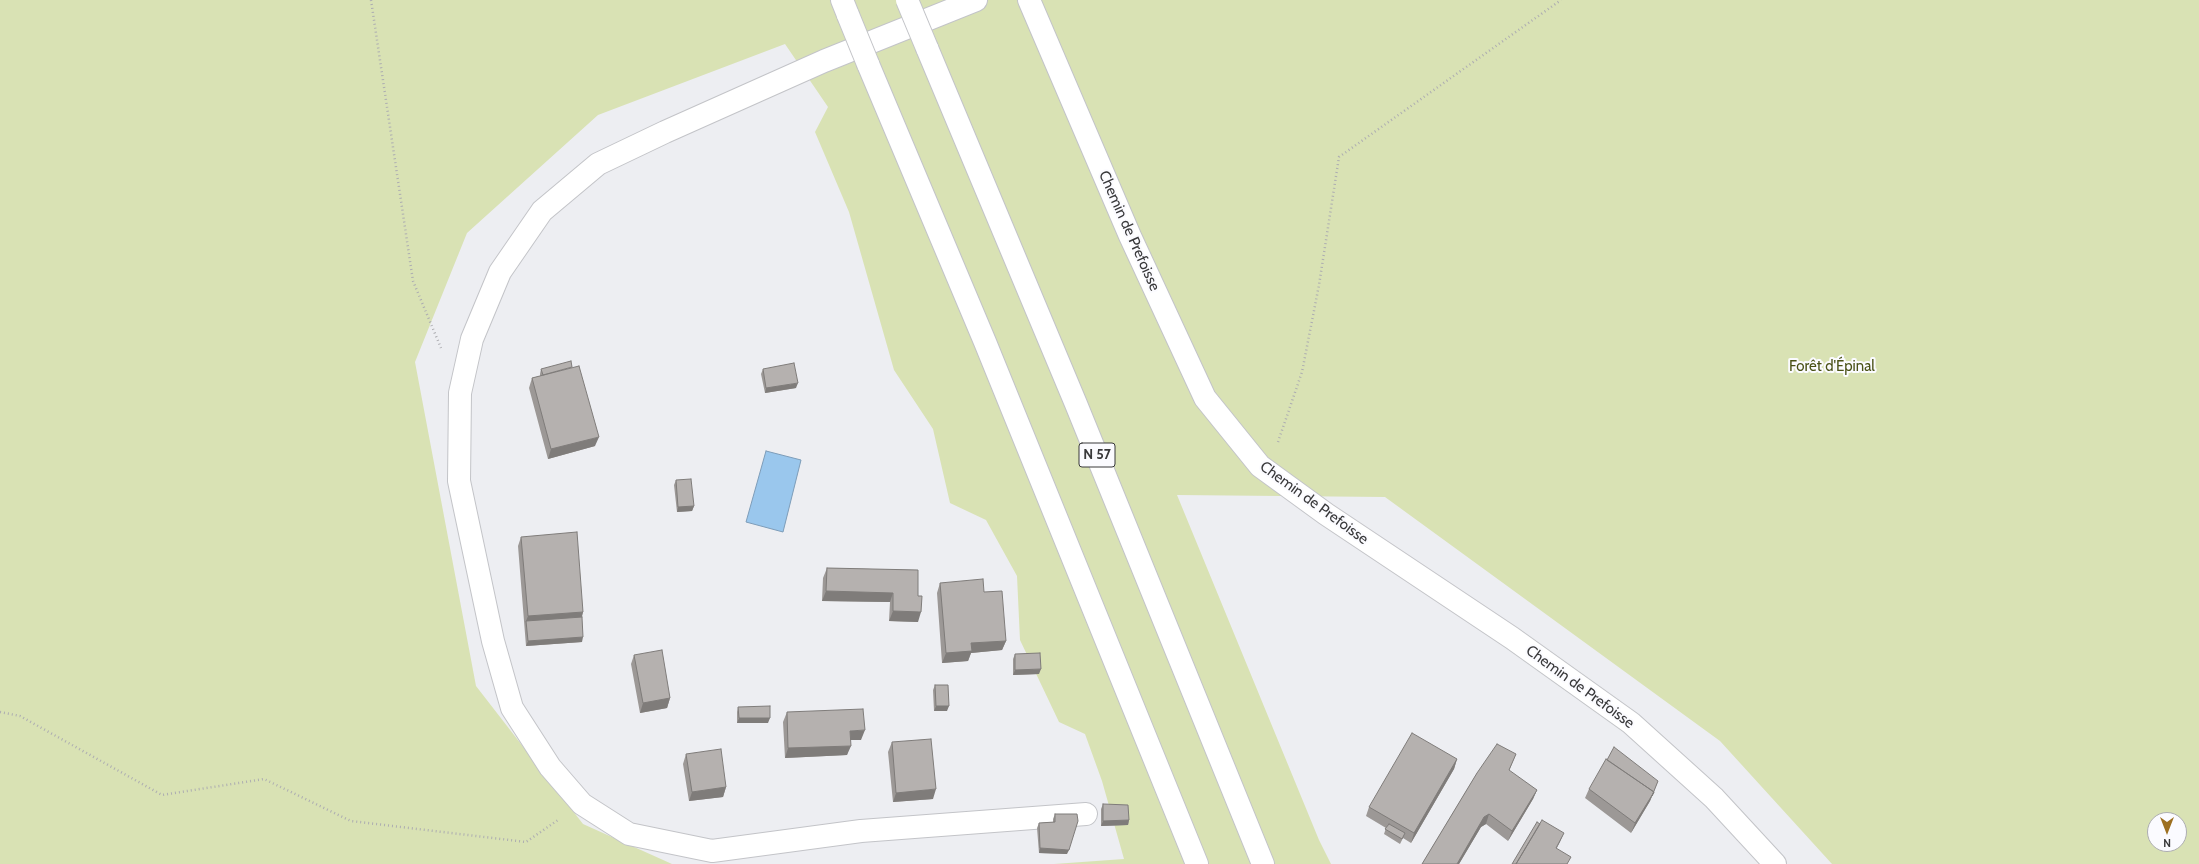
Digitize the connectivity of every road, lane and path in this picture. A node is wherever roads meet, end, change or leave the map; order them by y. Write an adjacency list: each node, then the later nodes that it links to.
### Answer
1 (371, 0): 7 (path)
2 (907, 0): 13 (main road, N 57, bridge)
3 (976, 0): 10 (main road)
4 (1030, 0): 8 (main road, Chemin de Prefoisse)
5 (1561, 0): 8 (path)
6 (845, 8): 12 (main road, bridge)
7 (442, 351)
8 (1268, 471): 14 (main road, Chemin de Prefoisse)
9 (0, 712): 10 (path)
10 (582, 804): 11 (main road)
11 (1086, 814)
12 (1197, 864)
13 (1263, 864)
14 (1775, 864)

